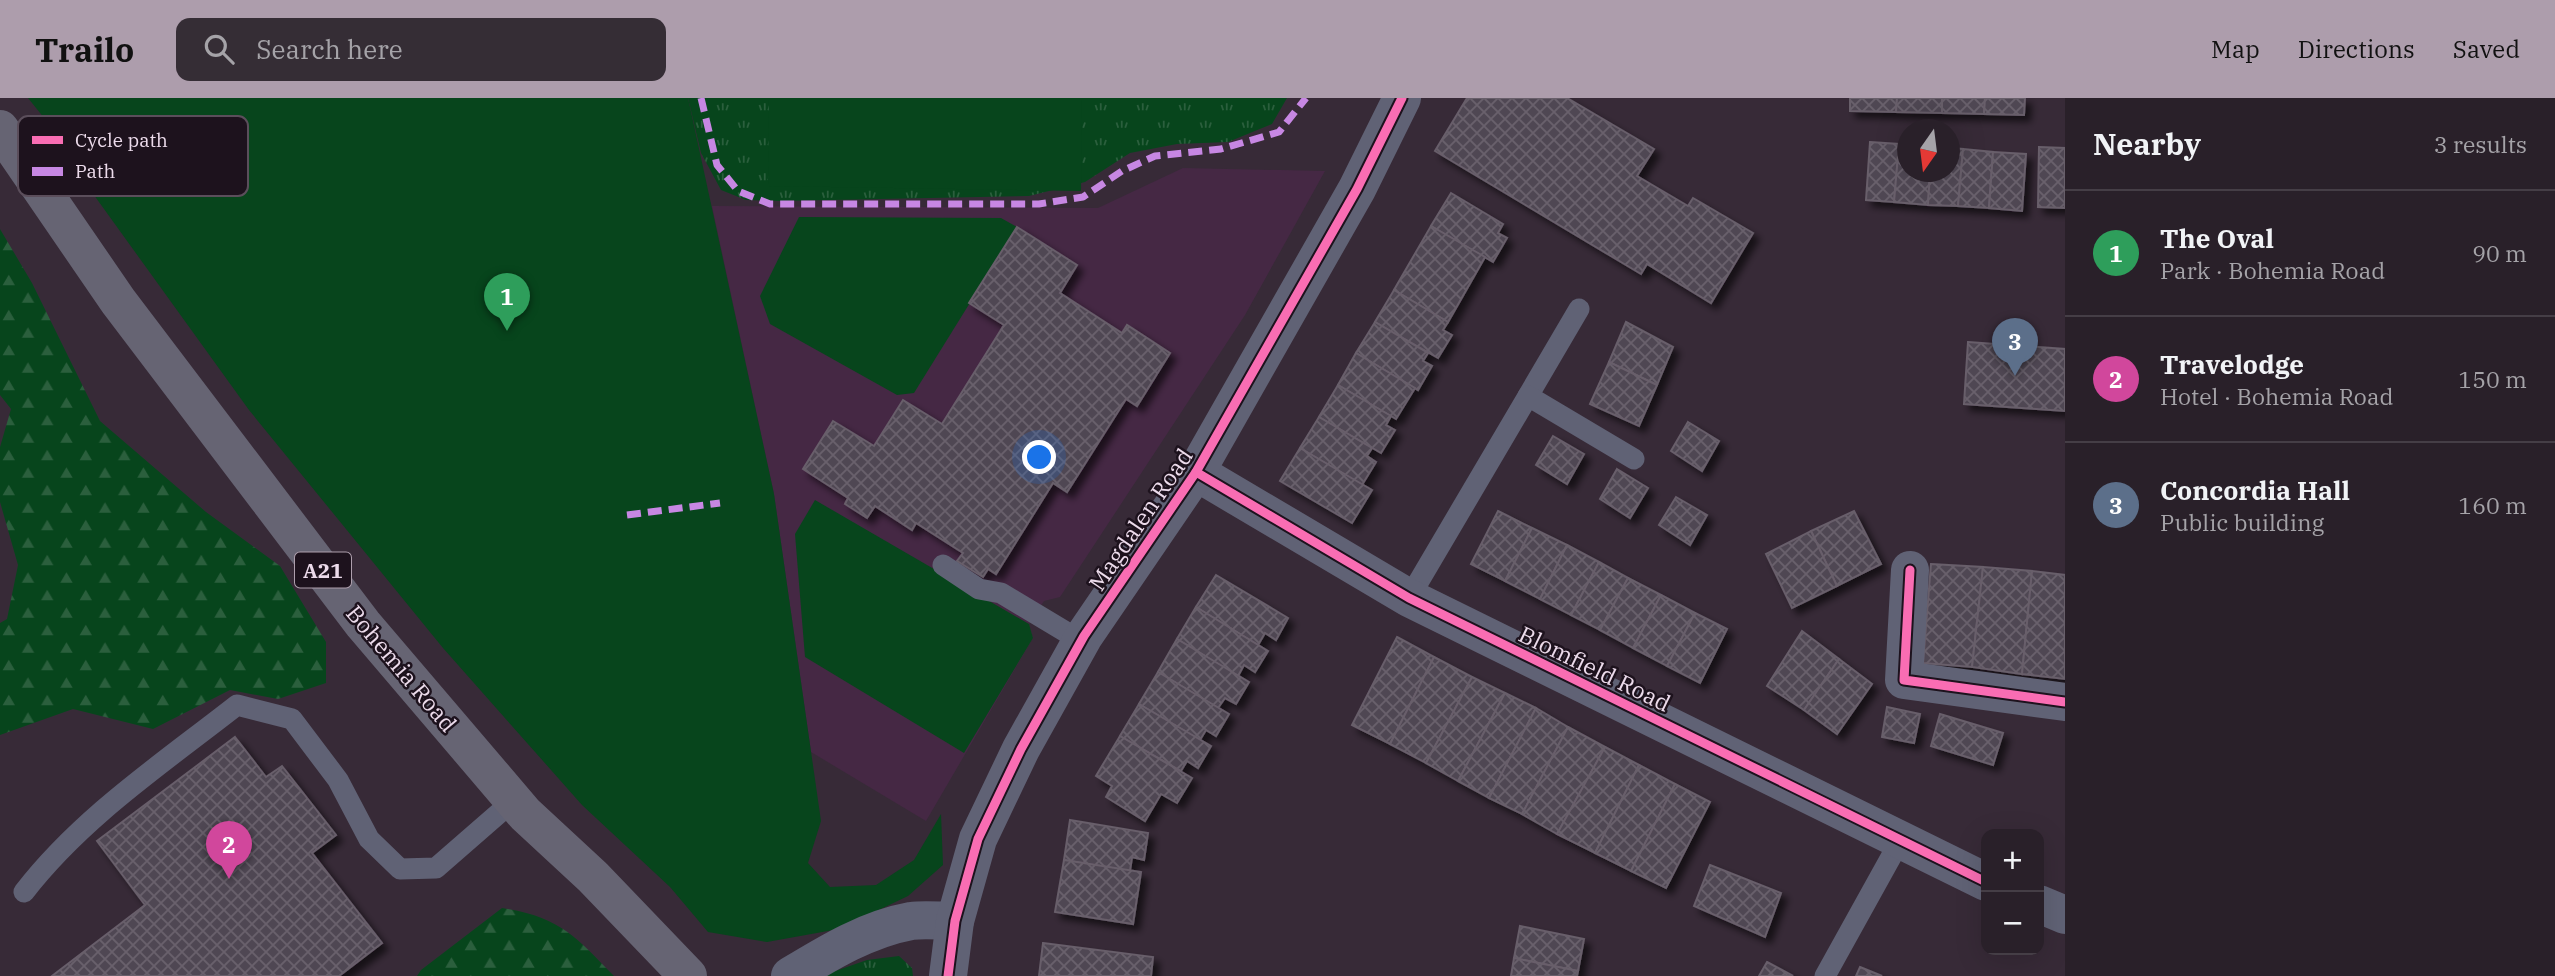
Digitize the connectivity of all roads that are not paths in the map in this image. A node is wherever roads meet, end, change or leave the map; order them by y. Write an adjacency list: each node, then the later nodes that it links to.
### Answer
1 (1402, 98): 8 (street, Magdalen Road)
2 (0, 129): 3 (highway, Bohemia Road / A21)
3 (18, 155)
4 (46, 196): 14 (highway, Bohemia Road / A21)
5 (1579, 309): 6 (lane)
6 (1528, 396): 7 (lane); 11 (lane)
7 (1634, 459)
8 (1196, 472): 11 (street, Blomfield Road); 12 (street, Magdalen Road)
9 (943, 565): 12 (lane)
10 (1910, 570): 13 (street)
11 (1409, 598): 15 (street, Blomfield Road)
12 (1082, 641): 20 (street, Magdalen Road)
13 (2065, 702)
14 (513, 801): 17 (lane); 21 (highway, Bohemia Road / A21)
15 (1901, 839): 16 (street, Blomfield Road); 24 (lane)
16 (1981, 879)
17 (24, 891)
18 (2044, 906): 19 (street)
19 (2065, 915)
20 (956, 921): 22 (street); 23 (street, Magdalen Road)
21 (688, 976)
22 (790, 976)
23 (948, 976)
24 (1825, 976)

